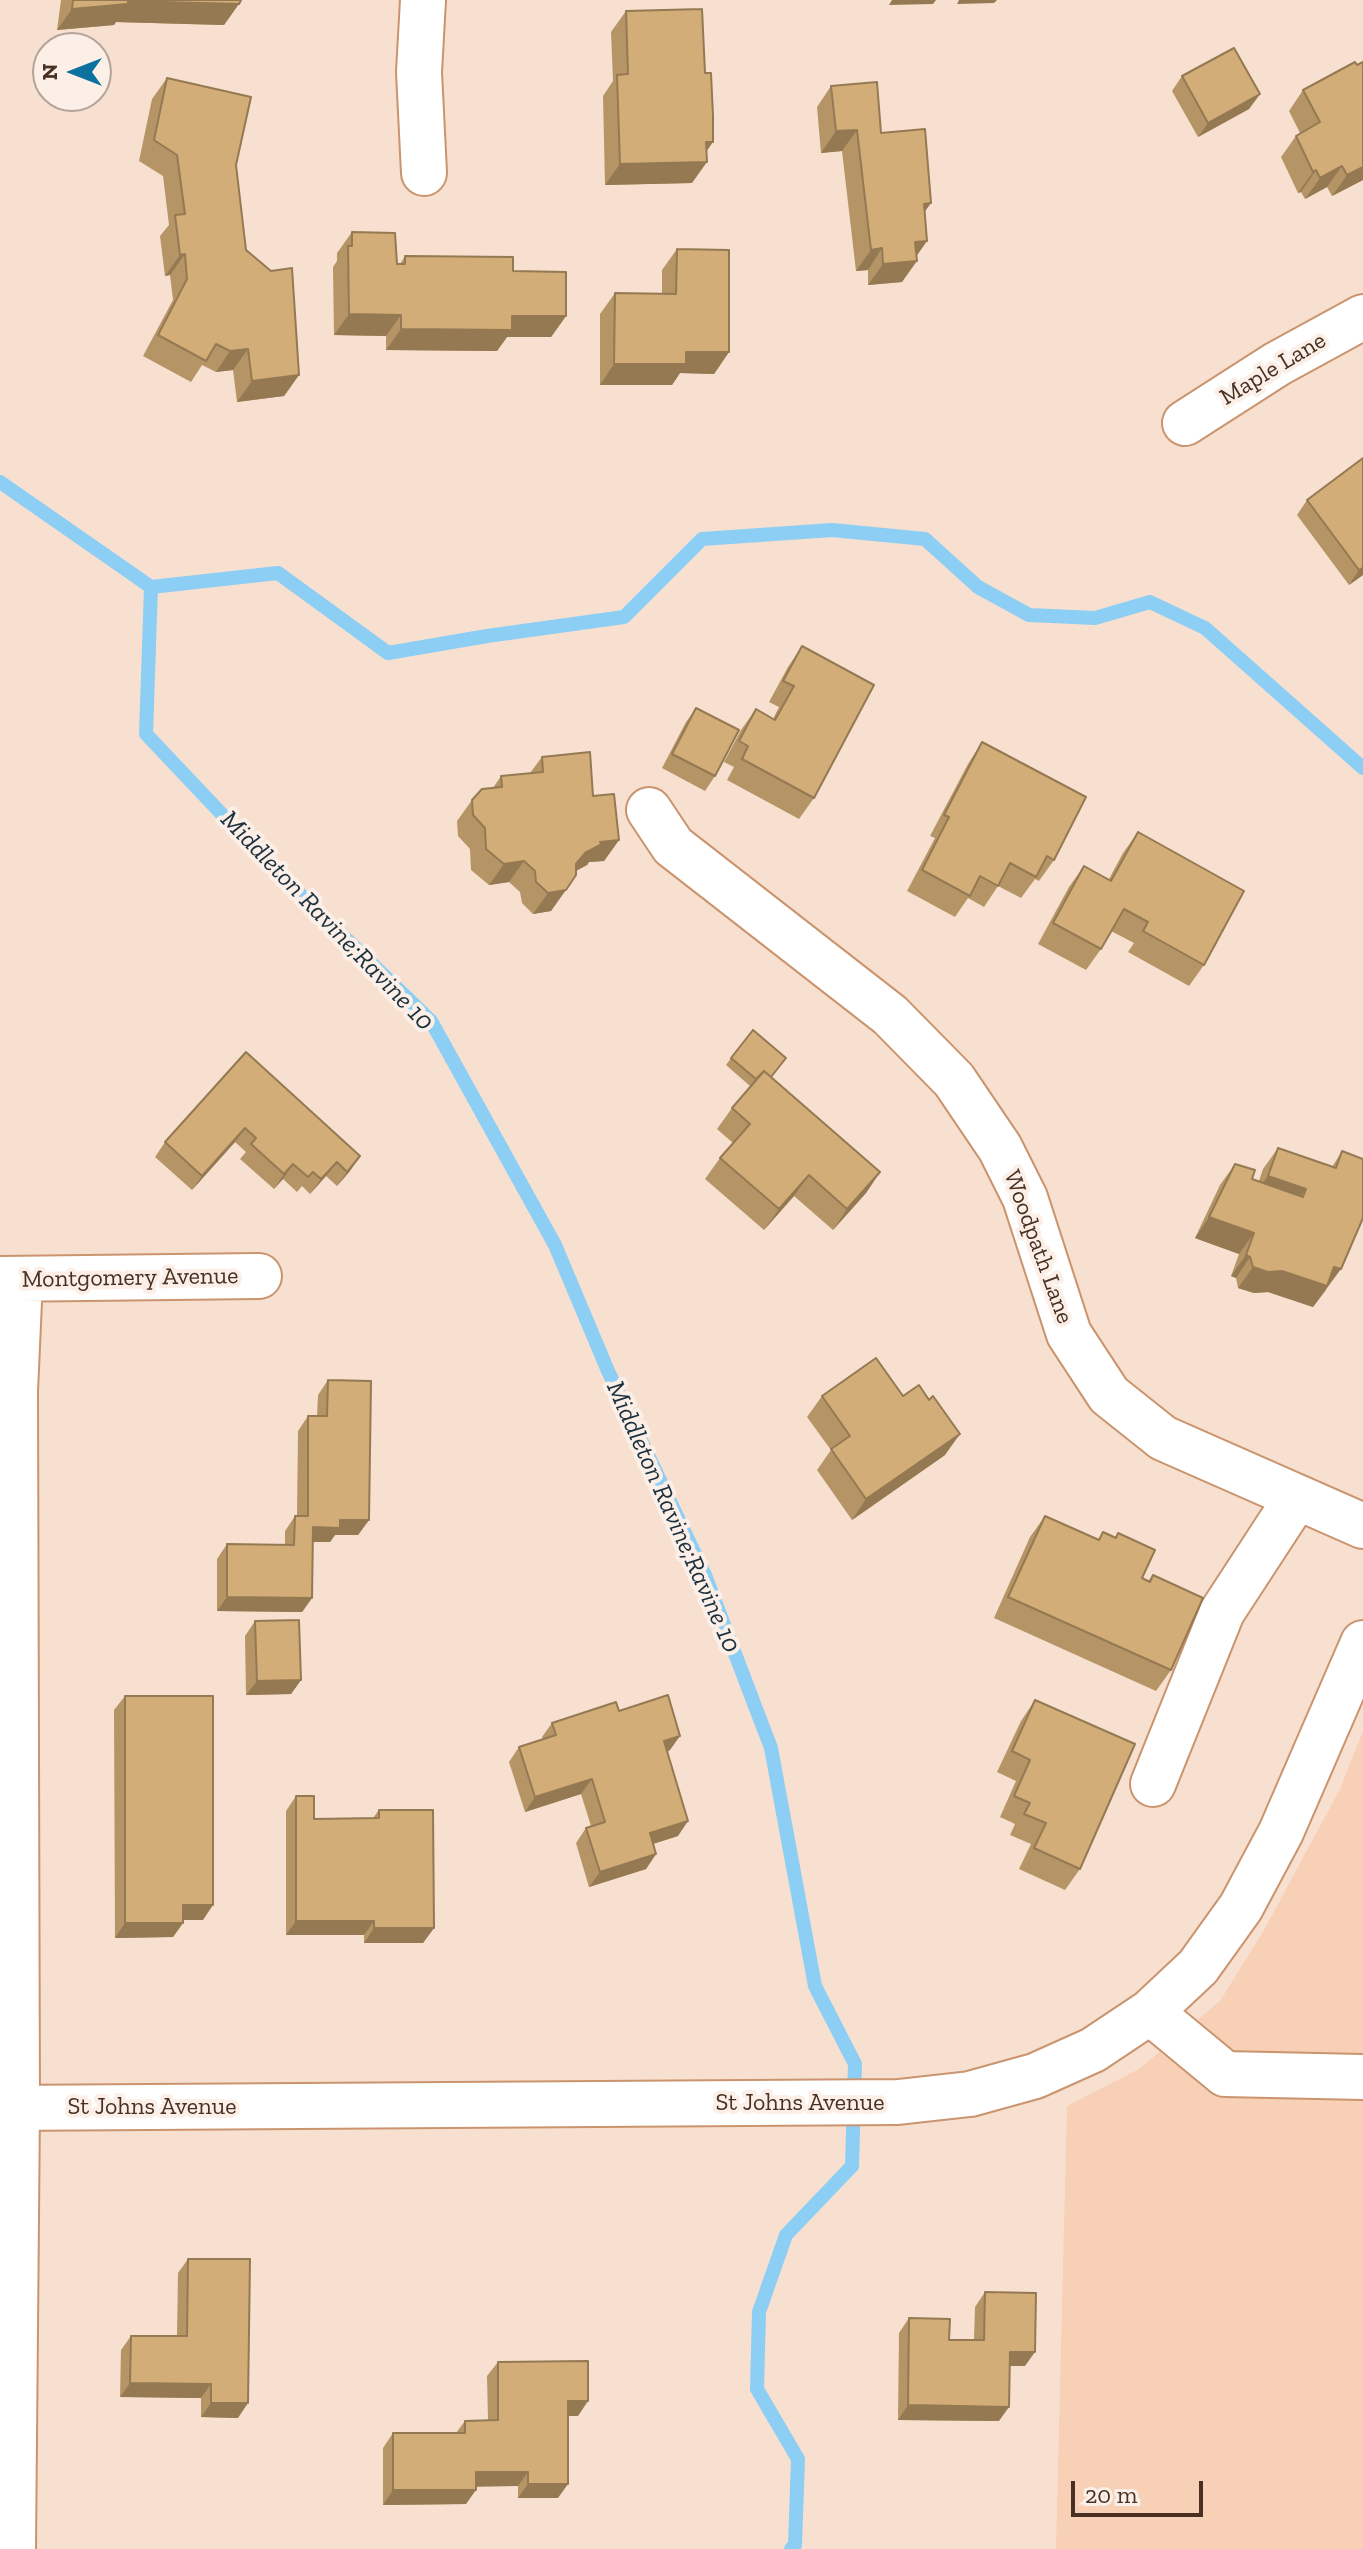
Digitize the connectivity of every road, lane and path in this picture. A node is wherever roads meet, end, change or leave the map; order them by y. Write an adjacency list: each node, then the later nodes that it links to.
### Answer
1 (423, 0): 2 (street)
2 (424, 173)
3 (1363, 317): 4 (street, Maple Lane)
4 (1185, 423)
5 (649, 810): 8 (street, Woodpath Lane)
6 (259, 1276): 7 (street, Montgomery Avenue)
7 (10, 1279): 14 (street)
8 (1297, 1497): 9 (street, Woodpath Lane); 11 (street)
9 (1363, 1526)
10 (1363, 1643): 12 (street, St Johns Avenue)
11 (1153, 1784)
12 (1150, 2012): 13 (street); 14 (street, St Johns Avenue)
13 (1363, 2077)
14 (8, 2108): 15 (street)
15 (13, 2549)

